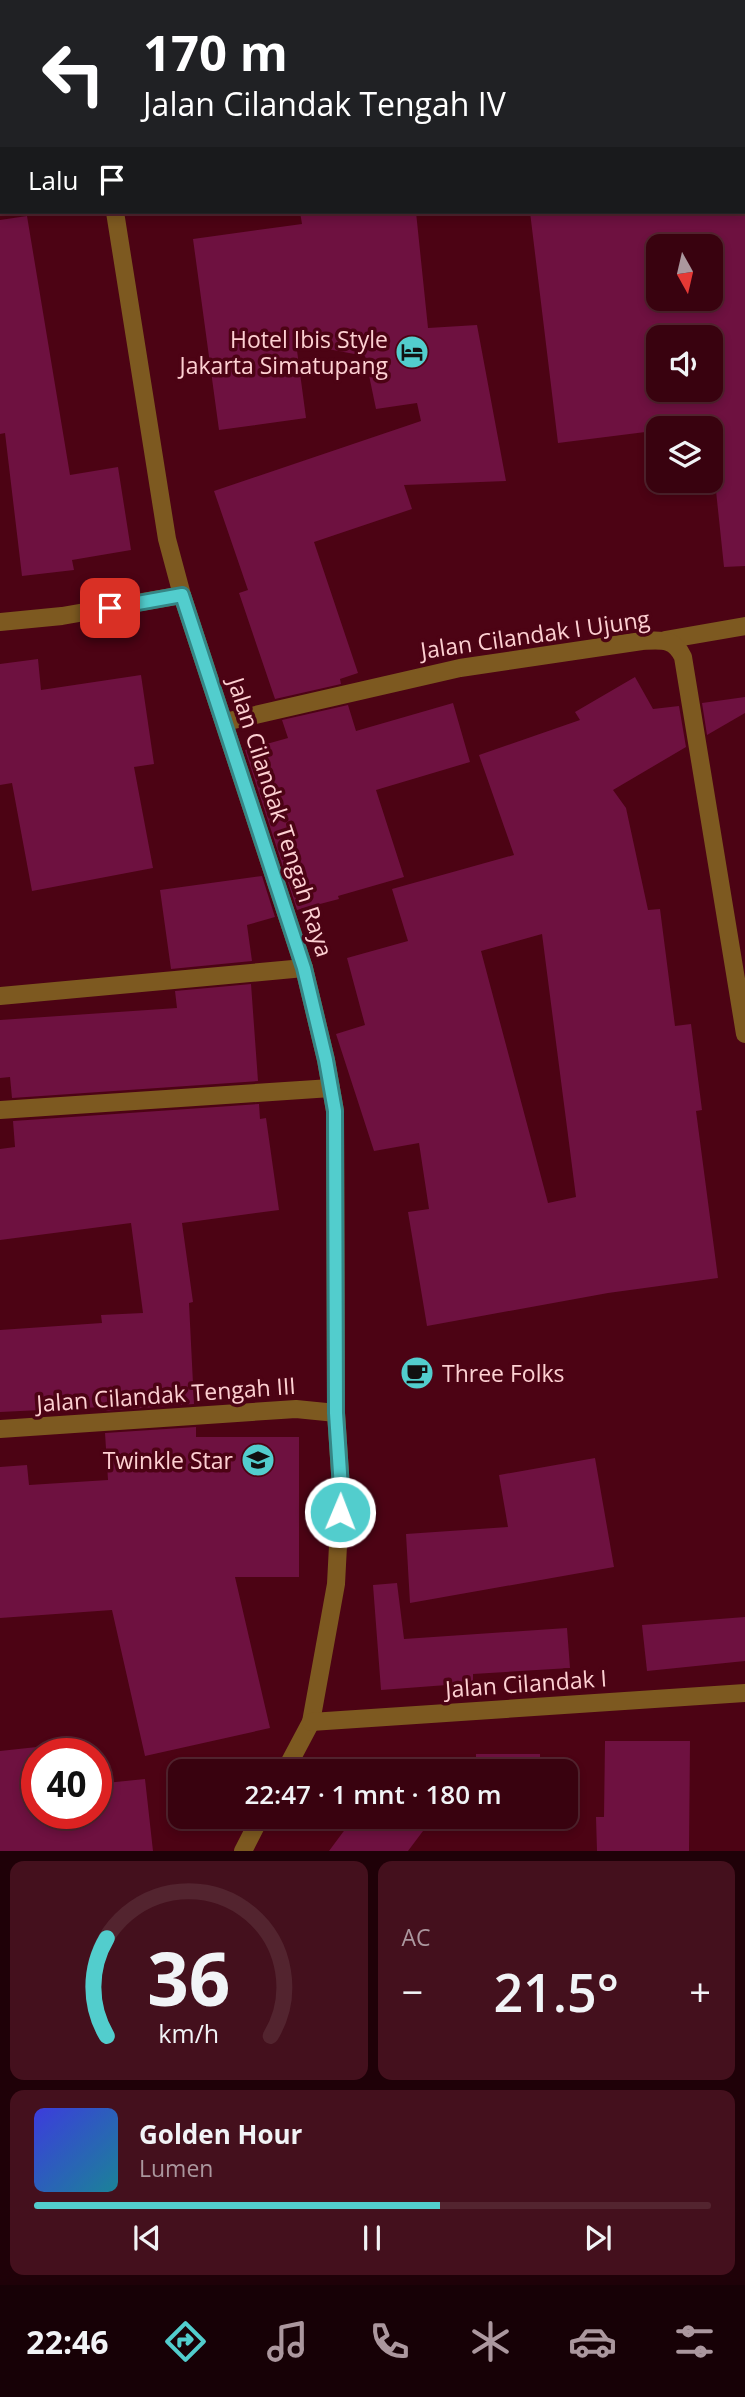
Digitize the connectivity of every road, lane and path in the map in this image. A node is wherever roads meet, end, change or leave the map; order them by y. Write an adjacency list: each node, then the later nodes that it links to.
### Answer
1 (115, 214): 2 (street, Jalan Cilandak Tengah Raya)
2 (182, 595): 3 (street); 6 (street, Jalan Cilandak Tengah Raya)
3 (0, 622)
4 (745, 626): 5 (street)
5 (665, 640): 6 (street, Jalan Cilandak I Ujung); 9 (street, Jalan Cilandak I Ujung)
6 (225, 722): 7 (street, Jalan Cilandak Tengah Raya)
7 (304, 968): 8 (street); 10 (street, Jalan Cilandak Tengah Raya)
8 (0, 996)
9 (745, 1034)
10 (331, 1088): 11 (street); 12 (street, Jalan Cilandak Tengah Raya)
11 (0, 1110)
12 (336, 1413): 13 (street, Jalan Cilandak Tengah III); 15 (street, Jalan Cilandak Tengah Raya)
13 (0, 1429)
14 (745, 1693): 15 (street, Jalan Cilandak I)
15 (311, 1722): 16 (street, Jalan Cilandak Tengah Raya)
16 (291, 1759)
17 (254, 1829): 18 (street)
18 (243, 1851)

